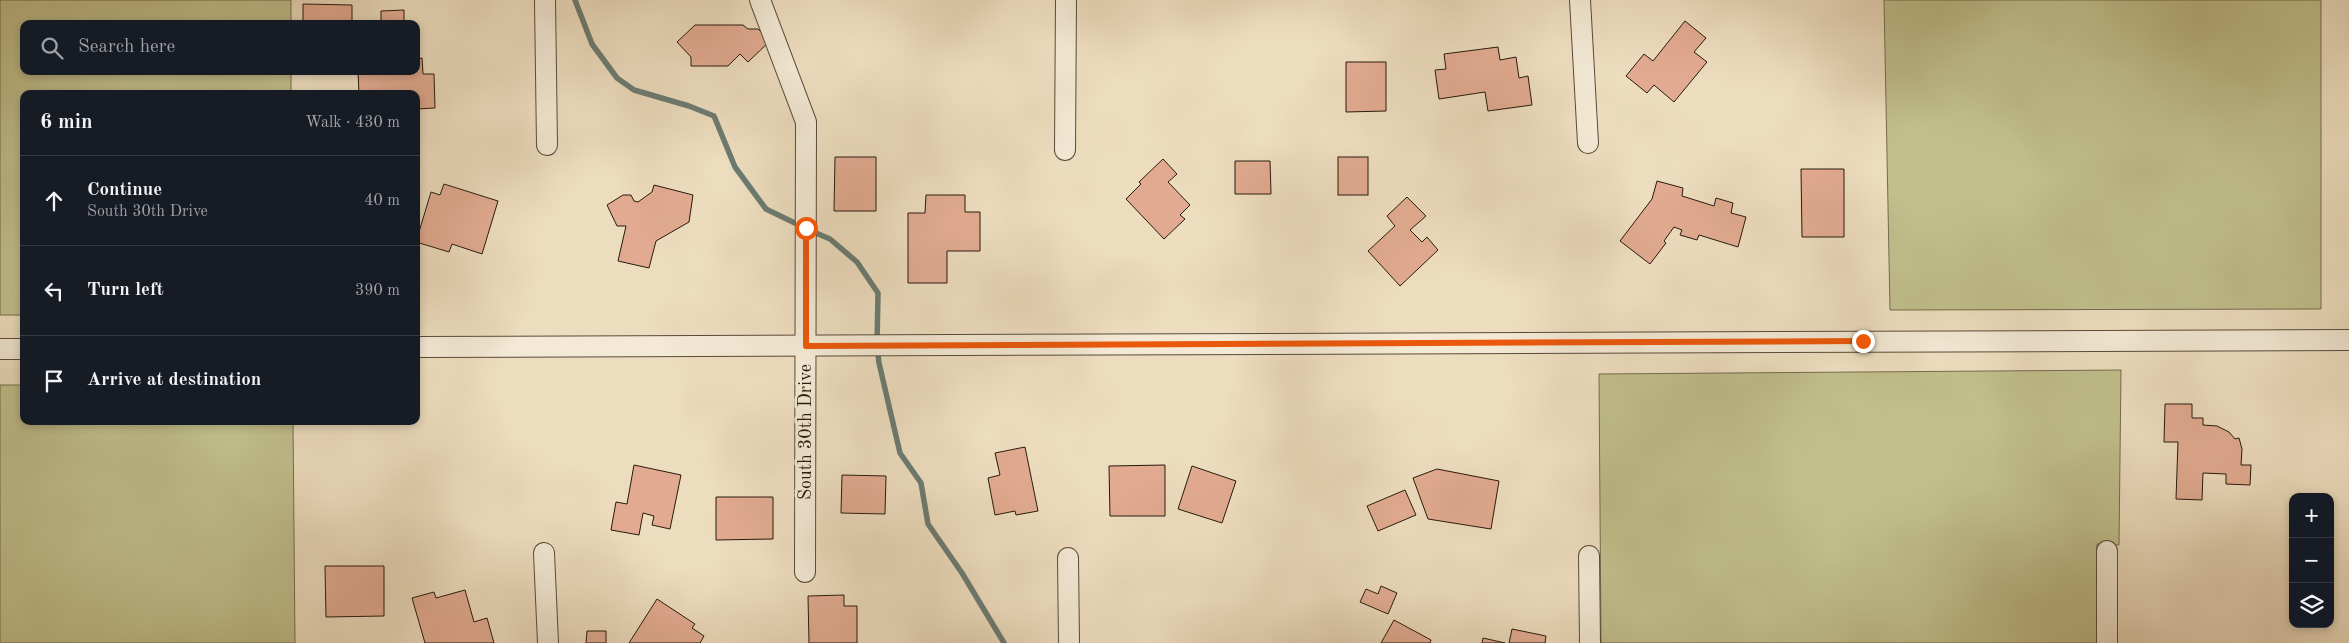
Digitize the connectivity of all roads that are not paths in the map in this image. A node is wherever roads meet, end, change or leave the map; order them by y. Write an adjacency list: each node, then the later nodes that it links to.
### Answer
1 (545, 0): 6 (street)
2 (760, 0): 9 (street, South 30th Drive)
3 (1066, 0): 7 (street)
4 (1580, 0): 5 (street)
5 (1588, 143)
6 (546, 145)
7 (1065, 150)
8 (2349, 340): 9 (street)
9 (806, 346): 10 (street); 17 (street, South 30th Drive)
10 (420, 347)
11 (0, 349): 12 (street)
12 (20, 349)
13 (2106, 551): 21 (street)
14 (544, 553): 18 (street)
15 (1589, 556): 20 (street)
16 (1068, 558): 19 (street)
17 (805, 572)
18 (548, 643)
19 (1069, 643)
20 (1590, 643)
21 (2107, 643)

